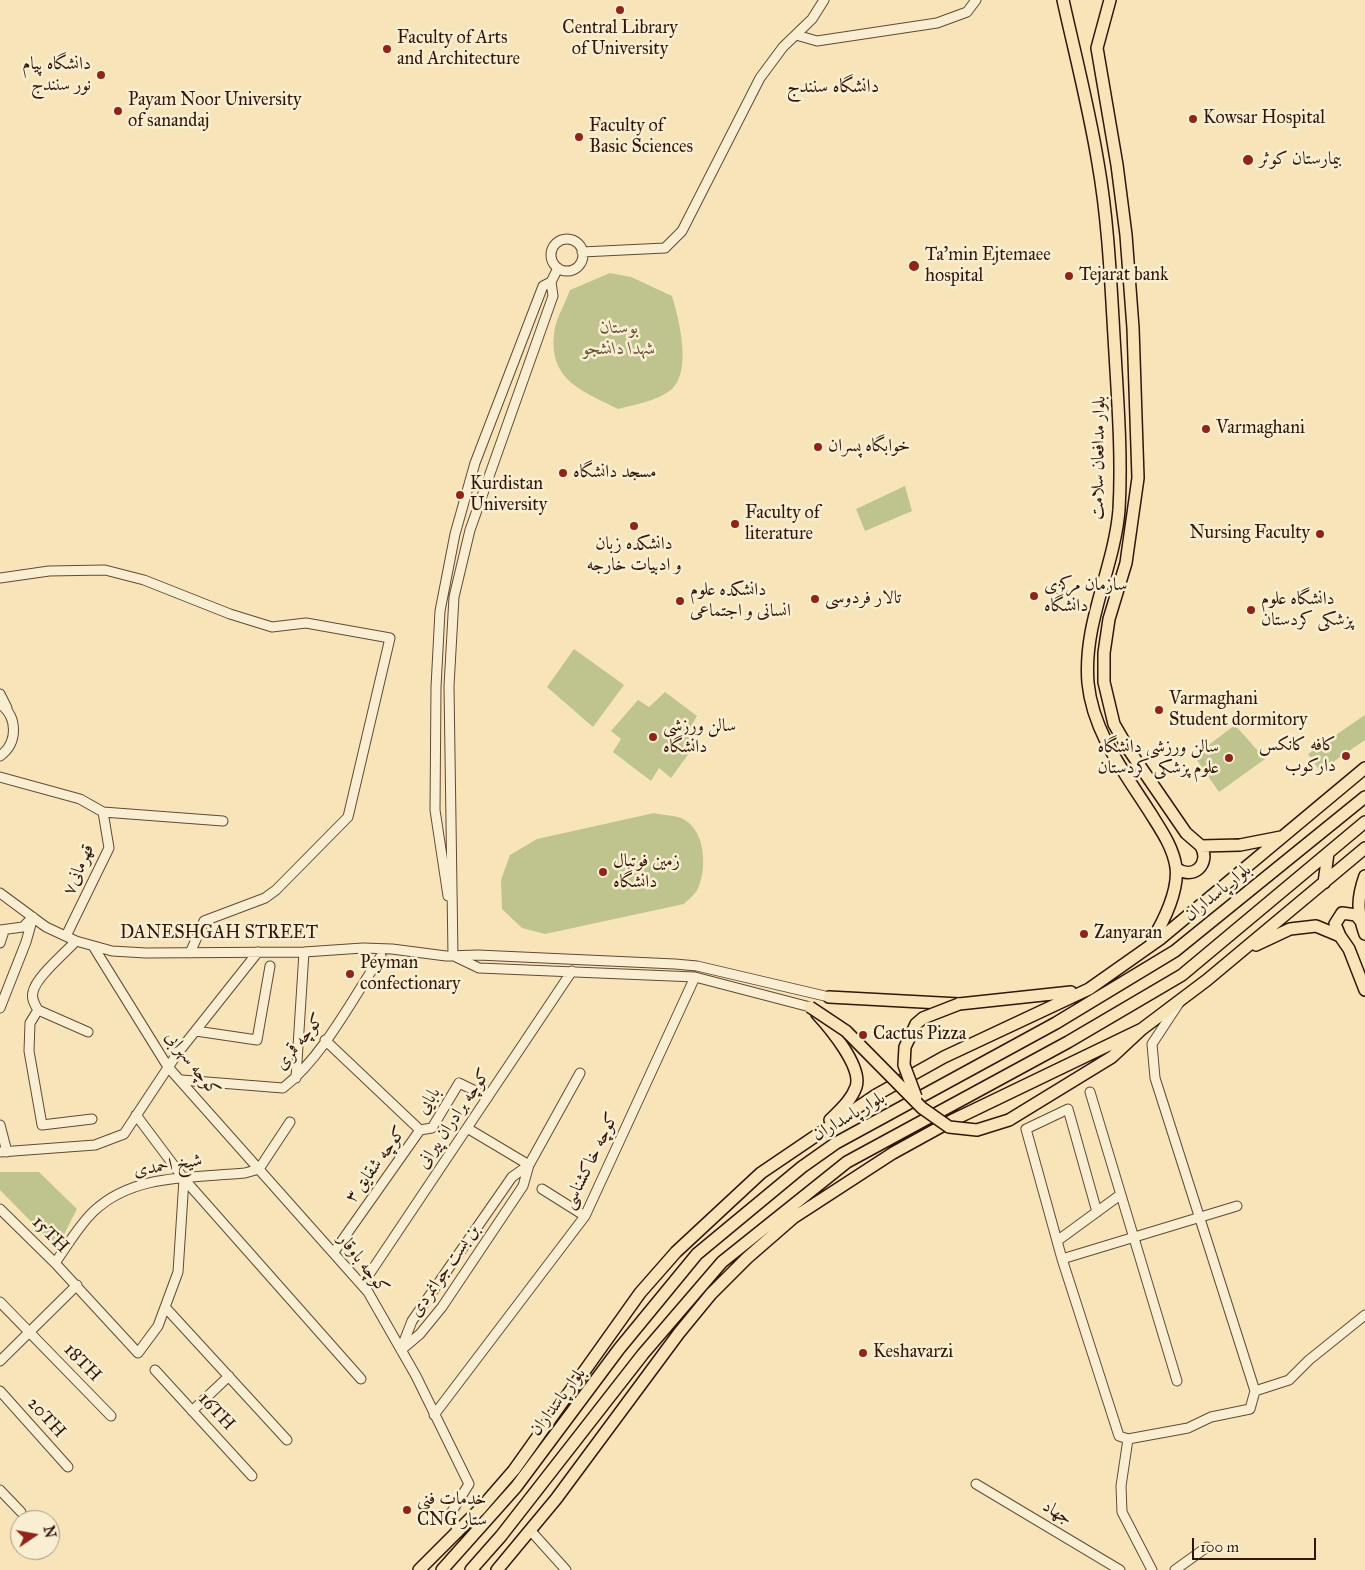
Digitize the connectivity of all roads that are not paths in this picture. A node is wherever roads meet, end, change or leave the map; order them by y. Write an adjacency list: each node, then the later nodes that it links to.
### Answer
1 (824, 0): 5 (street)
2 (976, 0): 5 (street)
3 (1063, 0): 26 (main road, بلوار مدافعان سلامت)
4 (1110, 0): 23 (main road, بلوار مدافعان سلامت)
5 (796, 35): 6 (street)
6 (582, 252): 7 (street); 7 (street)
7 (558, 268): 8 (street)
8 (552, 282): 10 (street); 11 (street)
9 (0, 578): 43 (street)
10 (436, 686): 11 (street); 32 (street)
11 (448, 686): 32 (street)
12 (0, 694): 14 (street)
13 (0, 704): 14 (street)
14 (9, 713): 15 (street)
15 (0, 756)
16 (1365, 768): 22 (main road)
17 (0, 777): 19 (street)
18 (1365, 798): 50 (main road, بلوار پاسداران)
19 (104, 812): 20 (street); 35 (street, قهرمانی۷)
20 (223, 821)
21 (1365, 822): 25 (main road, بلوار پاسداران)
22 (1283, 836): 23 (main road); 40 (main road)
23 (1201, 846): 26 (main road)
24 (1365, 848): 28 (main road)
25 (1328, 852): 28 (main road); 81 (main road, بلوار پاسداران)
26 (1176, 868): 40 (main road, بلوار مدافعان سلامت)
27 (1365, 876): 31 (main road)
28 (1324, 883): 44 (main road)
29 (0, 893): 30 (street, DANESHGAH STREET)
30 (33, 917): 33 (street); 35 (street, DANESHGAH STREET); 57 (street)
31 (1360, 920): 34 (main road); 36 (main road)
32 (454, 926): 46 (street)
33 (2, 931): 38 (street)
34 (1365, 934)
35 (66, 936): 37 (street, DANESHGAH STREET)
36 (1340, 936): 44 (main road); 52 (main road)
37 (76, 941): 39 (street, DANESHGAH STREET); 58 (street)
38 (0, 943)
39 (93, 946): 43 (street, DANESHGAH STREET); 63 (street, کوچه سهرابی)
40 (1147, 948): 51 (main road)
41 (258, 952): 42 (street, DANESHGAH STREET); 43 (street, DANESHGAH STREET); 60 (street)
42 (304, 952): 46 (street, DANESHGAH STREET); 65 (street)
43 (190, 953)
44 (1238, 953): 53 (main road)
45 (381, 956): 62 (street, کوچه قمری)
46 (453, 956): 48 (street, DANESHGAH STREET); 54 (street, DANESHGAH STREET)
47 (270, 966): 60 (street)
48 (572, 971): 49 (street, DANESHGAH STREET); 68 (street, کوچه برادران پیرانی)
49 (695, 977): 56 (street, DANESHGAH STREET); 88 (street, کوچه خاکشناسی)
50 (1123, 982): 51 (main road); 124 (main road, بلوار پاسداران)
51 (1089, 989): 55 (main road); 76 (main road)
52 (1365, 990)
53 (1183, 996): 59 (main road); 89 (street)
54 (829, 997): 55 (main road)
55 (959, 1004): 69 (main road, bridge)
56 (810, 1007): 69 (main road, bridge); 76 (main road)
57 (0, 1008)
58 (38, 1010): 61 (street); 71 (street)
59 (1142, 1029): 69 (main road, bridge); 83 (main road)
60 (196, 1031): 63 (street)
61 (88, 1032)
62 (325, 1040): 65 (street, کوچه قمری); 75 (street, کوچه شقایق ۳)
63 (168, 1067): 66 (street, کوچه سهرابی); 70 (street)
64 (580, 1073): 78 (street, بن بست جوانمردی)
65 (296, 1078): 66 (street, کوچه قمری)
66 (182, 1080): 79 (street, کوچه سهرابی)
67 (1090, 1092): 84 (street)
68 (488, 1097): 74 (street, کوچه برادران پیرانی); 75 (street, بابایی)
69 (922, 1108)
70 (136, 1115): 77 (street); 80 (street)
71 (92, 1119)
72 (290, 1122): 79 (street)
73 (0, 1125): 77 (street)
74 (467, 1128): 78 (street); 96 (street, کوچه برادران پیرانی)
75 (420, 1130): 92 (street, کوچه شقایق ۳)
76 (802, 1145): 120 (main road)
77 (4, 1152)
78 (529, 1165): 101 (street, بن بست جوانمردی); 101 (street, بن بست جوانمردی)
79 (259, 1169): 80 (street, شیخ احمدی); 92 (street, کوچه باوقار)
80 (184, 1178): 94 (street, شیخ احمدی); 98 (street); 105 (street)
81 (822, 1182): 83 (main road); 125 (main road, بلوار پاسداران)
82 (542, 1189): 88 (street)
83 (832, 1194): 119 (main road)
84 (1120, 1195): 87 (street); 90 (street)
85 (1237, 1206): 89 (street)
86 (0, 1209): 94 (street, 15TH)
87 (1096, 1212): 91 (street); 91 (street)
88 (585, 1216): 110 (street, کوچه خاکشناسی)
89 (1201, 1218): 90 (street); 108 (street)
90 (1133, 1238): 93 (street); 106 (street)
91 (1057, 1240): 93 (street)
92 (334, 1252): 96 (street, کوچه باوقار)
93 (1062, 1260): 112 (street)
94 (55, 1263): 95 (street, 15TH)
95 (77, 1285): 98 (street); 100 (street)
96 (362, 1286): 101 (street, کوچه باوقار)
97 (0, 1302): 100 (street, 18TH)
98 (165, 1307): 104 (street)
99 (1365, 1315): 108 (street)
100 (29, 1332): 102 (street); 111 (street, 18TH)
101 (401, 1350): 110 (street, کوچه باوقار)
102 (0, 1361)
103 (155, 1370): 109 (street, 16TH)
104 (229, 1376): 109 (street); 113 (street)
105 (361, 1379)
106 (1177, 1381)
107 (0, 1391): 114 (street, 20TH)
108 (1255, 1391): 112 (street)
109 (192, 1411): 115 (street, 16TH)
110 (434, 1415): 120 (street, کوچه باوقار)
111 (111, 1416)
112 (1128, 1439): 129 (street)
113 (287, 1440)
114 (68, 1467)
115 (252, 1476)
116 (976, 1484): 128 (street, جهاد)
117 (0, 1490): 118 (street)
118 (19, 1510)
119 (530, 1530): 122 (street); 126 (main road)
120 (458, 1532): 123 (main road)
121 (1207, 1547): 130 (street)
122 (559, 1566): 127 (street)
123 (419, 1570)
124 (442, 1570)
125 (471, 1570)
126 (497, 1570)
127 (566, 1570)
128 (1120, 1570)
129 (1152, 1570)
130 (1175, 1570)

